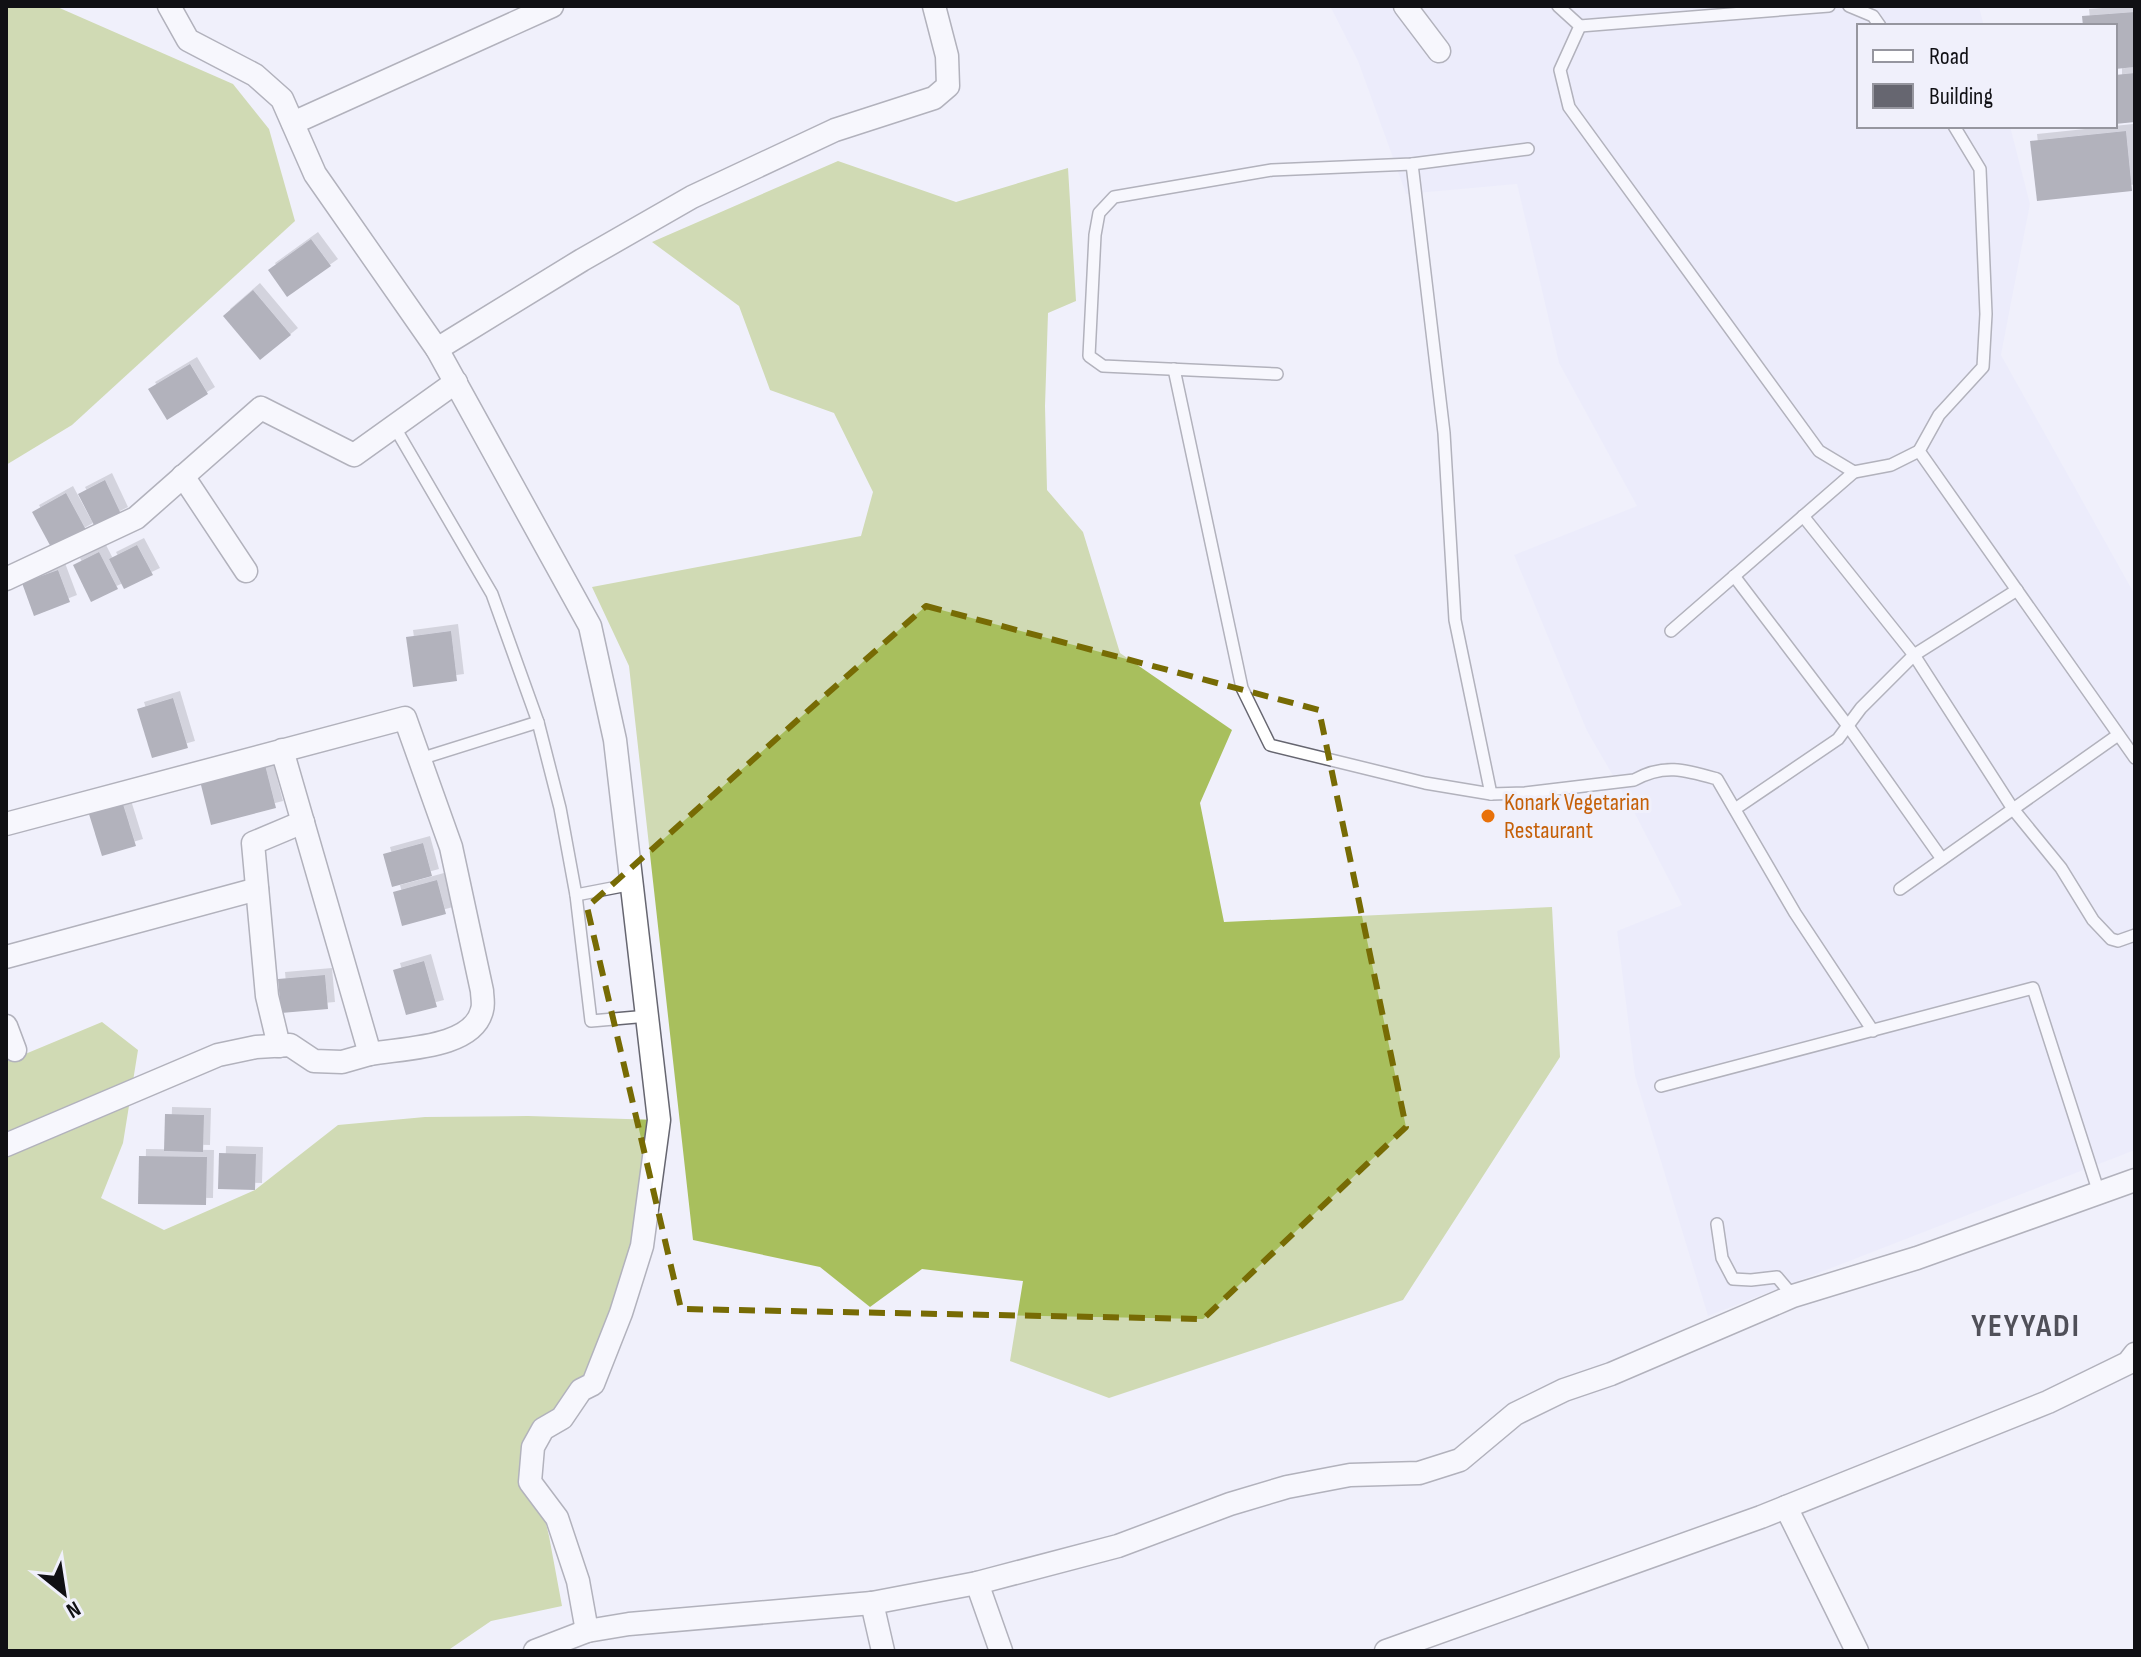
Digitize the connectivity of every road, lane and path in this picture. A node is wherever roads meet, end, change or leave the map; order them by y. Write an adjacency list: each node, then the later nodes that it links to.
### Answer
1 (169, 6): 11 (street)
2 (552, 6): 11 (street)
3 (934, 6): 15 (street)
4 (1405, 6): 10 (street)
5 (1558, 6): 9 (lane)
6 (1829, 6): 9 (lane)
7 (1849, 6): 8 (lane)
8 (1879, 24)
9 (1580, 26): 21 (lane)
10 (1439, 51)
11 (293, 123): 15 (street)
12 (1955, 128): 20 (lane)
13 (1528, 149): 14 (lane)
14 (1412, 164): 16 (lane); 36 (lane)
15 (437, 349): 18 (street)
16 (1174, 369): 17 (lane); 36 (lane)
17 (1277, 374)
18 (456, 382): 19 (street); 42 (street)
19 (394, 426): 22 (street); 30 (lane)
20 (1919, 451): 21 (lane); 27 (lane)
21 (1854, 472): 23 (lane)
22 (183, 476): 24 (street); 26 (street)
23 (1803, 516): 25 (lane); 29 (lane)
24 (246, 571)
25 (1734, 576): 28 (lane); 31 (lane)
26 (6, 579)
27 (2017, 590): 29 (lane); 32 (lane)
28 (1671, 631)
29 (1914, 655): 31 (lane); 38 (lane)
30 (538, 722): 35 (lane); 45 (lane)
31 (1848, 726): 37 (lane); 41 (lane)
32 (2118, 735): 34 (lane); 38 (lane)
33 (282, 750): 35 (street); 39 (street); 40 (street)
34 (2135, 758)
35 (420, 759): 53 (street)
36 (1491, 794): 37 (lane)
37 (1735, 809): 50 (lane)
38 (2013, 809): 41 (lane); 46 (lane)
39 (303, 822): 43 (street); 53 (street)
40 (6, 824)
41 (1942, 859): 44 (lane)
42 (633, 884): 45 (lane); 48 (street)
43 (257, 889): 47 (street); 51 (street)
44 (1900, 889)
45 (576, 895): 48 (lane)
46 (2135, 935)
47 (6, 957)
48 (648, 1016): 64 (street)
49 (6, 1026): 52 (street)
50 (1873, 1031): 54 (lane); 57 (lane)
51 (279, 1046): 53 (street); 55 (street)
52 (15, 1050)
53 (370, 1054)
54 (1661, 1086)
55 (6, 1145)
56 (2135, 1180): 57 (street)
57 (2099, 1193): 59 (street)
58 (1717, 1224): 59 (lane)
59 (1793, 1296): 62 (street)
60 (2135, 1354): 61 (street)
61 (1786, 1507): 68 (street); 69 (street)
62 (977, 1583): 63 (street); 67 (street)
63 (872, 1603): 64 (street); 66 (street)
64 (587, 1631): 65 (street)
65 (535, 1651)
66 (883, 1651)
67 (1001, 1651)
68 (1386, 1651)
69 (1857, 1651)

